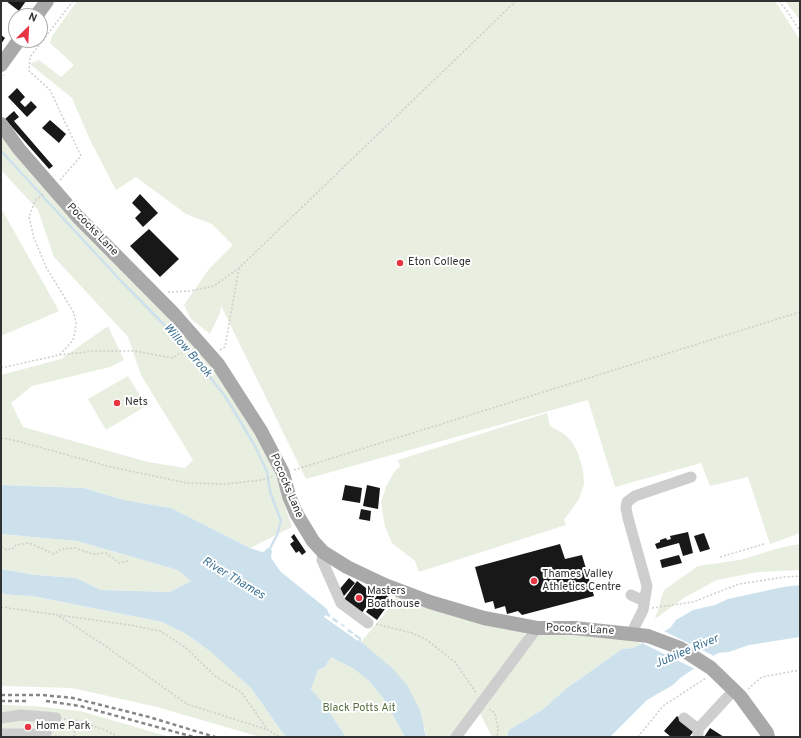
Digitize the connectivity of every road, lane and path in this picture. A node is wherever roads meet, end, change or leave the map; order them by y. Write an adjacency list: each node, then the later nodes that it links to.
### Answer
1 (73, 1): 8 (path)
2 (516, 1): 10 (path)
3 (779, 1): 4 (path)
4 (800, 32)
5 (13, 48): 6 (main road)
6 (1, 65)
7 (1, 124): 15 (main road, Pococks Lane)
8 (60, 181)
9 (44, 194): 14 (path)
10 (239, 268): 11 (path); 15 (path)
11 (162, 291)
12 (800, 312): 18 (path)
13 (190, 347): 14 (path)
14 (59, 355): 16 (path)
15 (212, 356): 18 (main road, Pococks Lane)
16 (1, 368)
17 (1, 438): 18 (path)
18 (278, 475): 22 (main road, Pococks Lane)
19 (691, 477): 27 (street)
20 (764, 544): 23 (path)
21 (1, 547): 24 (path)
22 (323, 552): 30 (street); 31 (main road, Pococks Lane)
23 (720, 558)
24 (128, 561)
25 (800, 576): 27 (path)
26 (631, 595): 27 (street)
27 (644, 605): 32 (street)
28 (1, 607): 29 (path)
29 (58, 615): 41 (path); 41 (path)
30 (368, 623): 36 (path)
31 (537, 628): 32 (main road, Pococks Lane); 36 (street)
32 (631, 634): 33 (main road, Pococks Lane)
33 (713, 670): 35 (main road, Pococks Lane); 52 (path)
34 (800, 670): 35 (path)
35 (737, 693): 42 (street); 45 (main road, Pococks Lane)
36 (481, 703): 50 (street); 51 (path)
37 (1, 718): 38 (street)
38 (52, 718): 40 (path); 44 (street)
39 (684, 718): 42 (street)
40 (76, 720): 47 (path); 48 (path)
41 (268, 730): 49 (path)
42 (698, 733)
43 (1, 734): 44 (street)
44 (46, 734): 46 (path)
45 (765, 736)
46 (69, 737)
47 (74, 737)
48 (119, 737)
49 (280, 737)
50 (456, 737)
51 (497, 737)
52 (638, 737)

